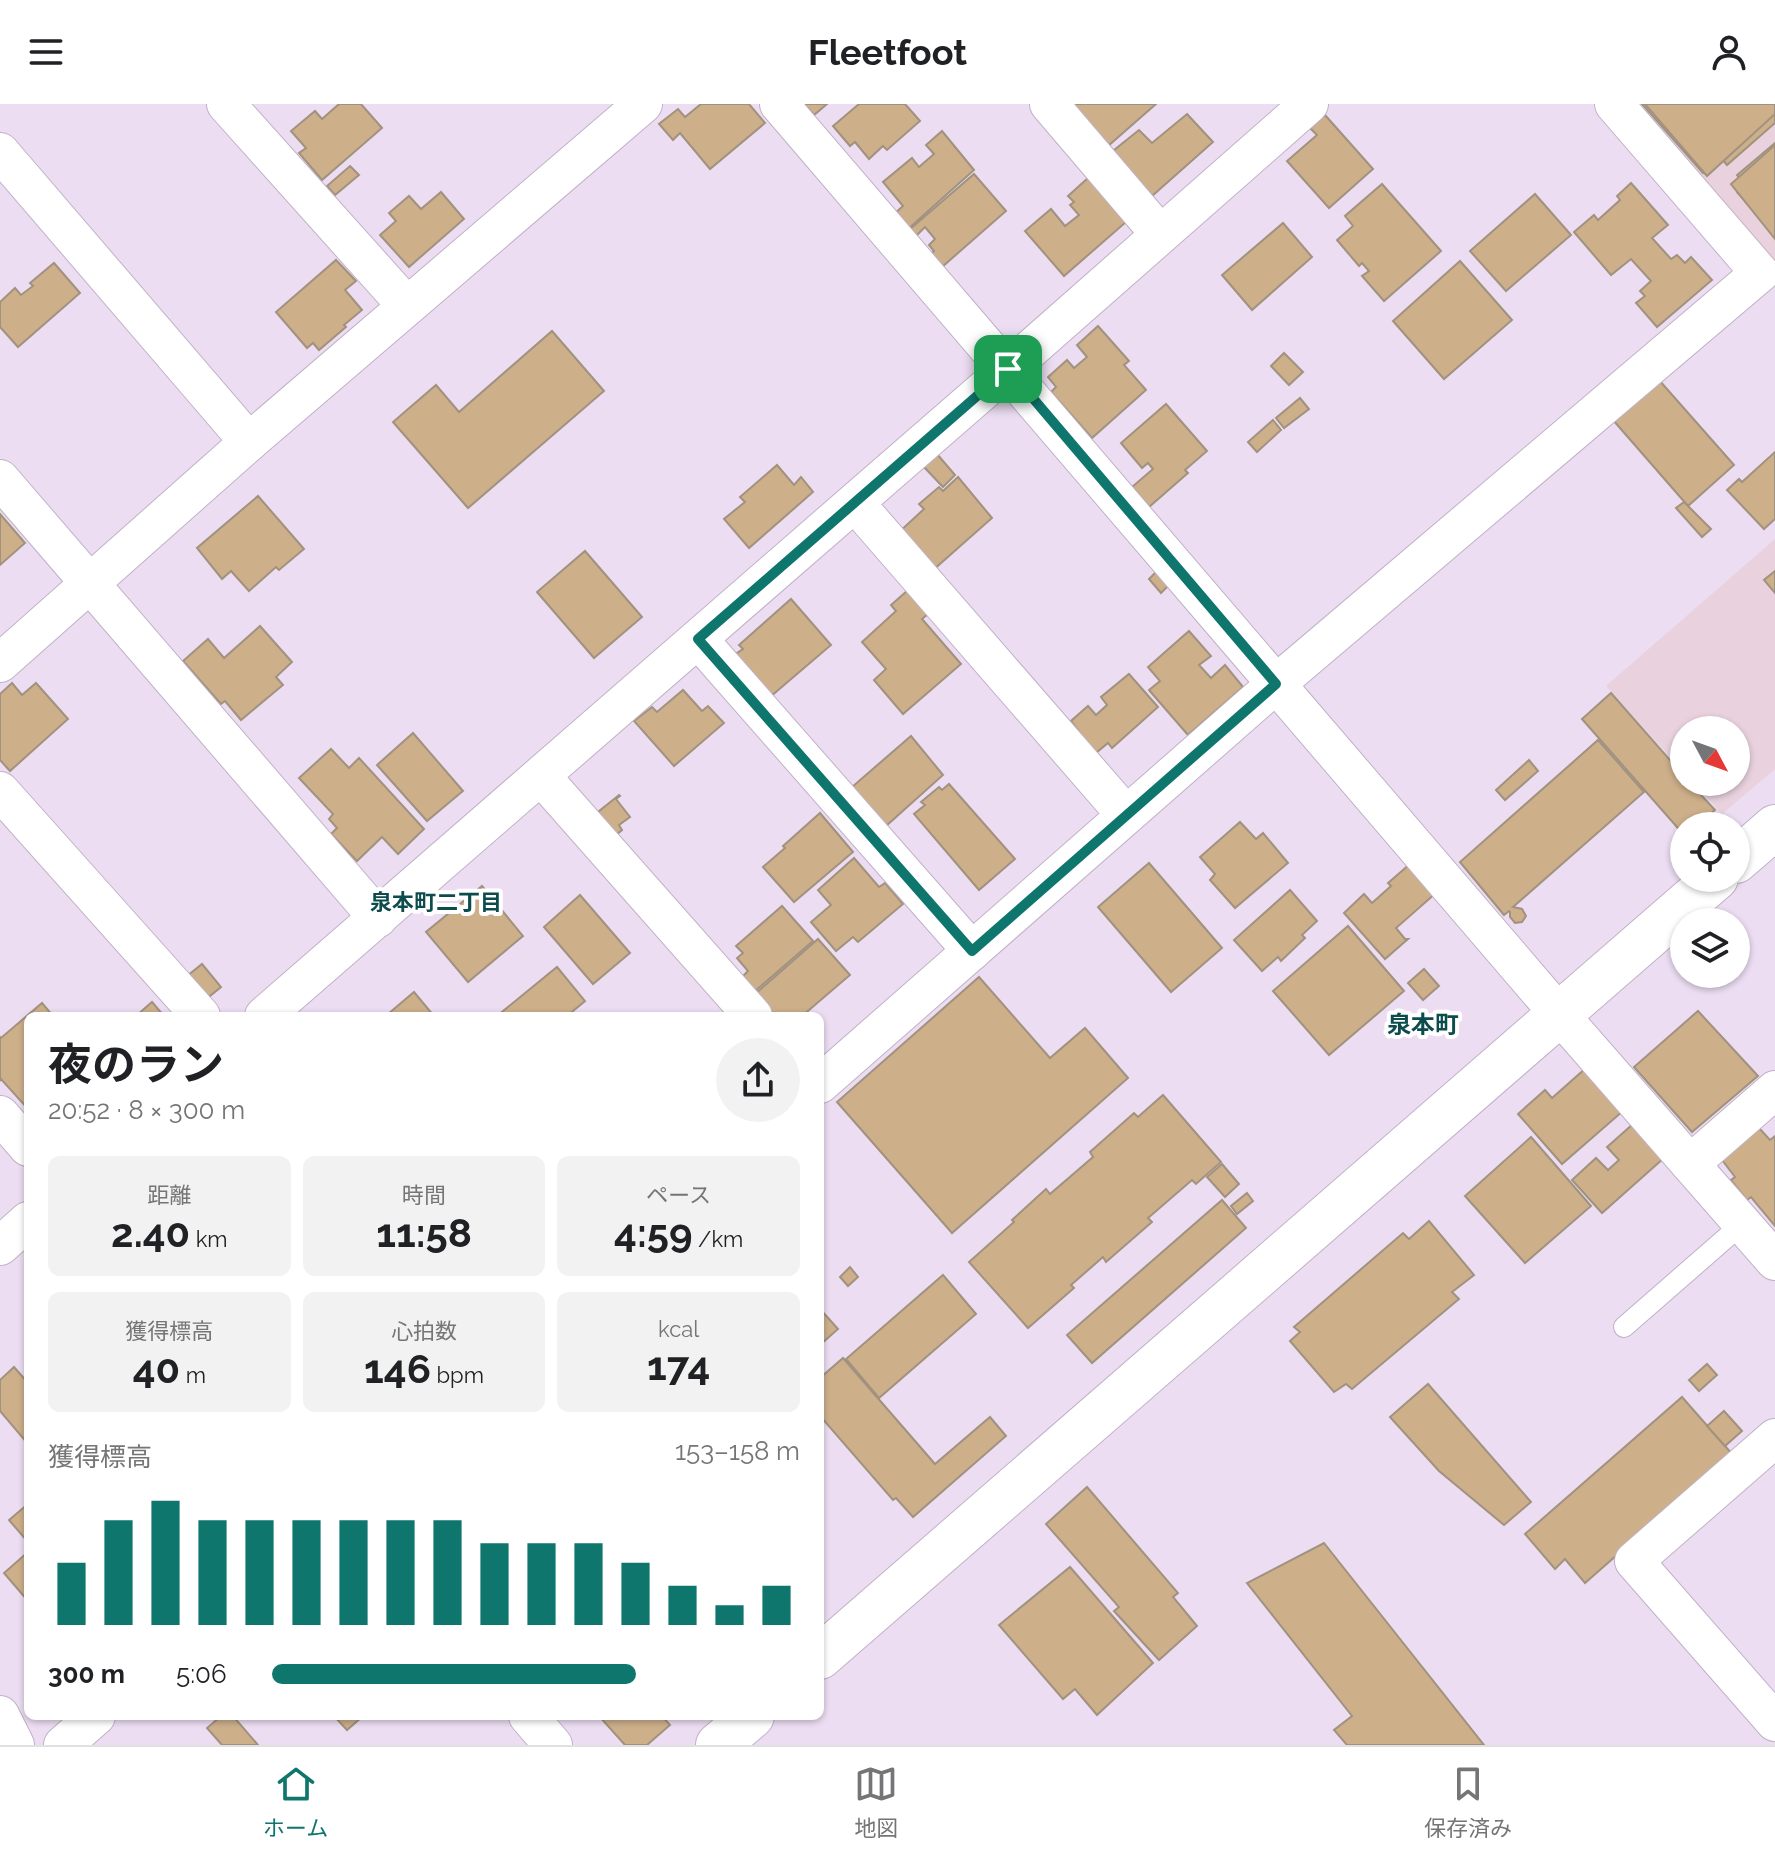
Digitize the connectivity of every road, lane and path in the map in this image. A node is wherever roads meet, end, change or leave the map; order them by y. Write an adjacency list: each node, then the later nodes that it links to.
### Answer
1 (226, 104): 9 (street)
2 (643, 104): 9 (street)
3 (779, 104): 10 (street)
4 (1049, 104): 8 (street)
5 (1309, 104): 8 (street)
6 (1614, 104): 17 (street)
7 (0, 152): 11 (street)
8 (1160, 234): 10 (street)
9 (407, 306): 11 (street)
10 (1008, 369): 13 (street); 17 (street)
11 (249, 442): 14 (street)
12 (0, 479): 14 (street)
13 (855, 503): 15 (street); 20 (street)
14 (89, 584): 16 (street); 24 (street)
15 (698, 639): 18 (street); 25 (street)
16 (0, 663)
17 (1276, 684): 20 (street); 29 (street)
18 (541, 776): 24 (street); 28 (street)
19 (0, 791): 26 (street)
20 (1126, 815): 25 (street)
21 (1775, 827): 22 (street)
22 (1750, 849)
23 (1700, 892): 29 (street)
24 (378, 918): 27 (street)
25 (972, 951): 30 (street)
26 (197, 1012)
27 (269, 1012)
28 (749, 1012)
29 (1559, 1014): 34 (street); 41 (street)
30 (824, 1080)
31 (1775, 1090): 34 (street)
32 (0, 1115): 33 (street)
33 (24, 1142)
34 (1690, 1164): 35 (street)
35 (1742, 1224): 38 (street); 39 (lane)
36 (24, 1225): 37 (street)
37 (0, 1246)
38 (1775, 1261)
39 (1624, 1327)
40 (1775, 1438): 46 (street)
41 (824, 1654)
42 (0, 1715): 47 (street)
43 (91, 1720): 48 (street)
44 (531, 1720): 49 (street)
45 (747, 1720): 50 (street)
46 (1775, 1722)
47 (15, 1745)
48 (63, 1745)
49 (553, 1745)
50 (718, 1745)

